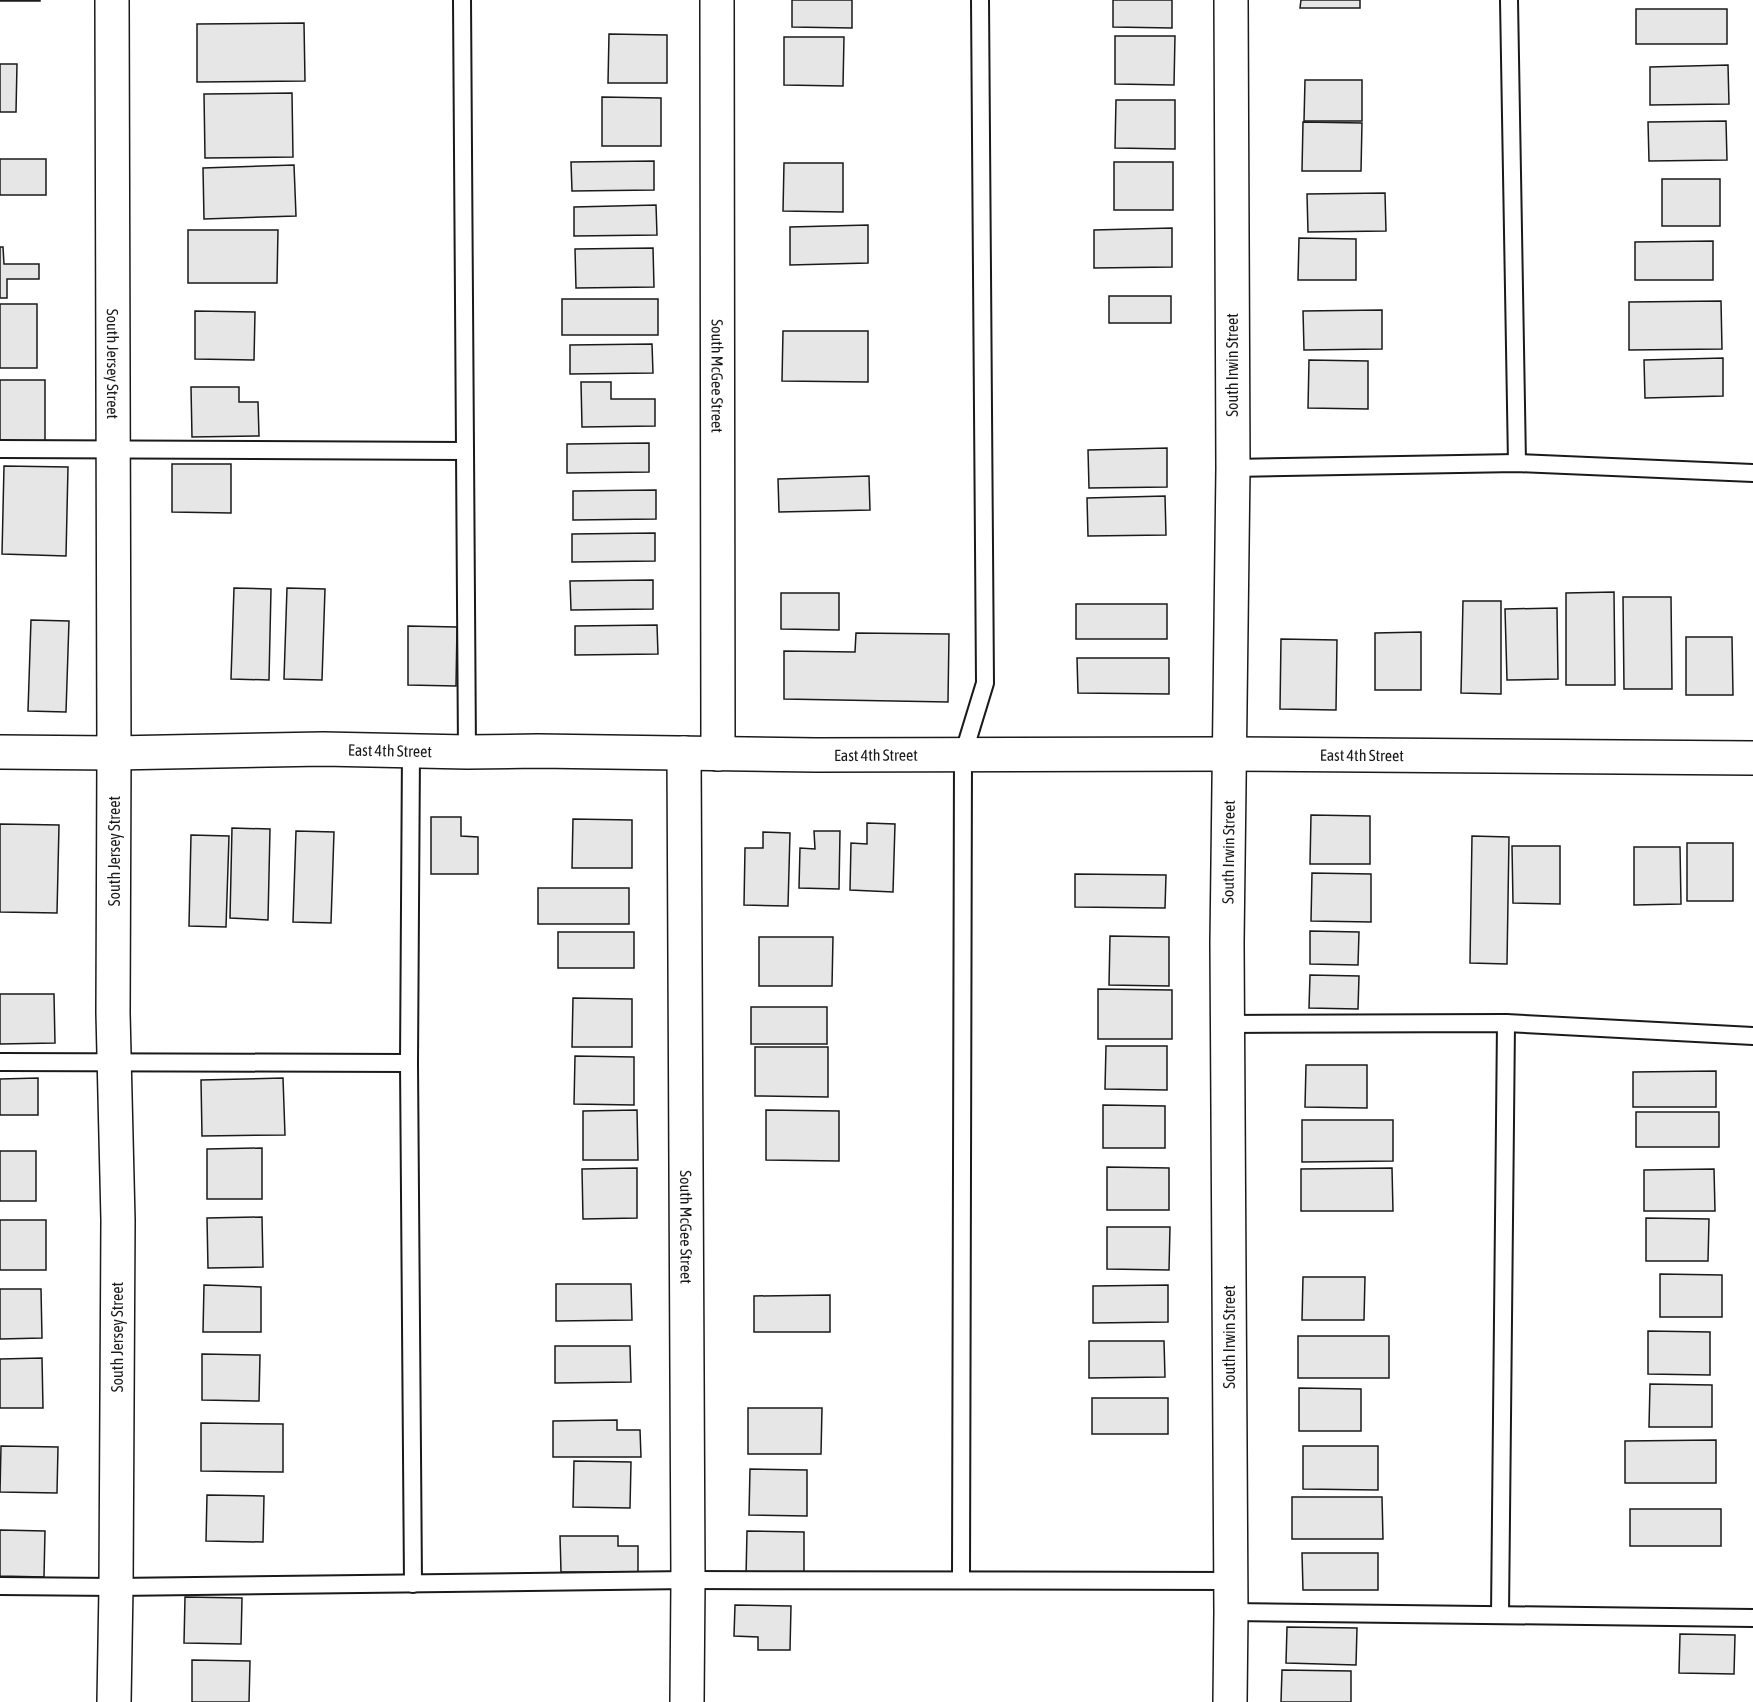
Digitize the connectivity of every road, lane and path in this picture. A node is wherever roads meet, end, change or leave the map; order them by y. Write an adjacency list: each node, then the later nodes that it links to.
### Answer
1 (112, 0): 8 (street, South Jersey Street)
2 (462, 0): 9 (lane)
3 (717, 0): 18 (street, South McGee Street)
4 (980, 0): 20 (lane)
5 (1231, 0): 11 (street, South Irwin Street)
6 (1509, 0): 10 (lane)
7 (0, 449): 8 (lane)
8 (113, 449): 9 (lane); 16 (street, South Jersey Street)
9 (465, 451): 15 (lane)
10 (1517, 463): 11 (lane); 12 (lane)
11 (1233, 468): 19 (street, South Irwin Street)
12 (1753, 473)
13 (411, 751): 15 (street, East 4th Street); 16 (street, East 4th Street); 27 (lane)
14 (0, 752): 16 (street, East 4th Street)
15 (467, 752): 17 (street, East 4th Street)
16 (114, 753): 26 (street, South Jersey Street)
17 (684, 753): 18 (street, East 4th Street); 28 (street, South McGee Street)
18 (718, 754): 20 (street, East 4th Street)
19 (1229, 754): 20 (street, East 4th Street); 21 (street, East 4th Street); 23 (street, South Irwin Street)
20 (963, 755): 29 (lane)
21 (1753, 758)
22 (1506, 1023): 23 (lane); 24 (lane); 34 (lane)
23 (1227, 1024): 33 (street, South Irwin Street)
24 (1753, 1036)
25 (0, 1062): 26 (lane)
26 (114, 1062): 27 (lane); 32 (street, South Jersey Street)
27 (409, 1063): 30 (lane)
28 (688, 1580): 29 (lane); 30 (lane); 37 (street, South McGee Street)
29 (961, 1580): 33 (lane)
30 (413, 1584): 32 (lane)
31 (0, 1586): 32 (lane)
32 (116, 1587): 36 (street, South Jersey Street)
33 (1231, 1596): 34 (lane); 38 (street, South Irwin Street)
34 (1500, 1615): 35 (lane)
35 (1753, 1618)
36 (114, 1702)
37 (687, 1702)
38 (1230, 1702)

